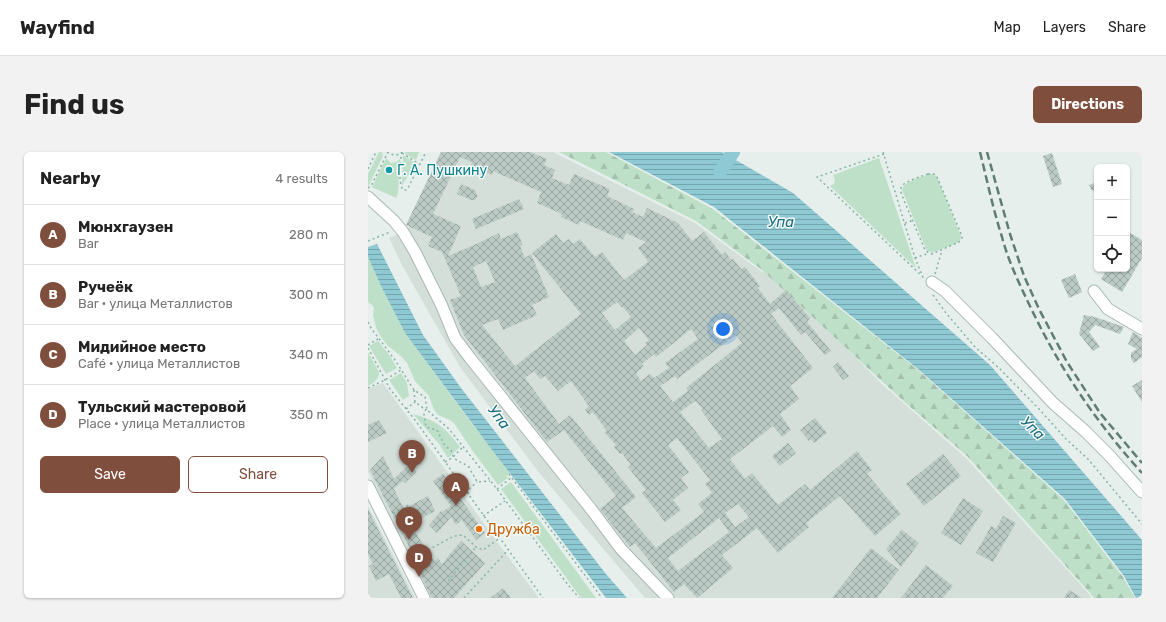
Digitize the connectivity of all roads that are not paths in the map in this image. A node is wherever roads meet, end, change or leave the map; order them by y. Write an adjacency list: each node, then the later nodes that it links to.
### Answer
1 (368, 197): 8 (street)
2 (932, 282): 6 (street)
3 (1094, 291): 4 (street)
4 (1142, 329)
5 (368, 486): 7 (street)
6 (1142, 492)
7 (424, 598)
8 (668, 598)

